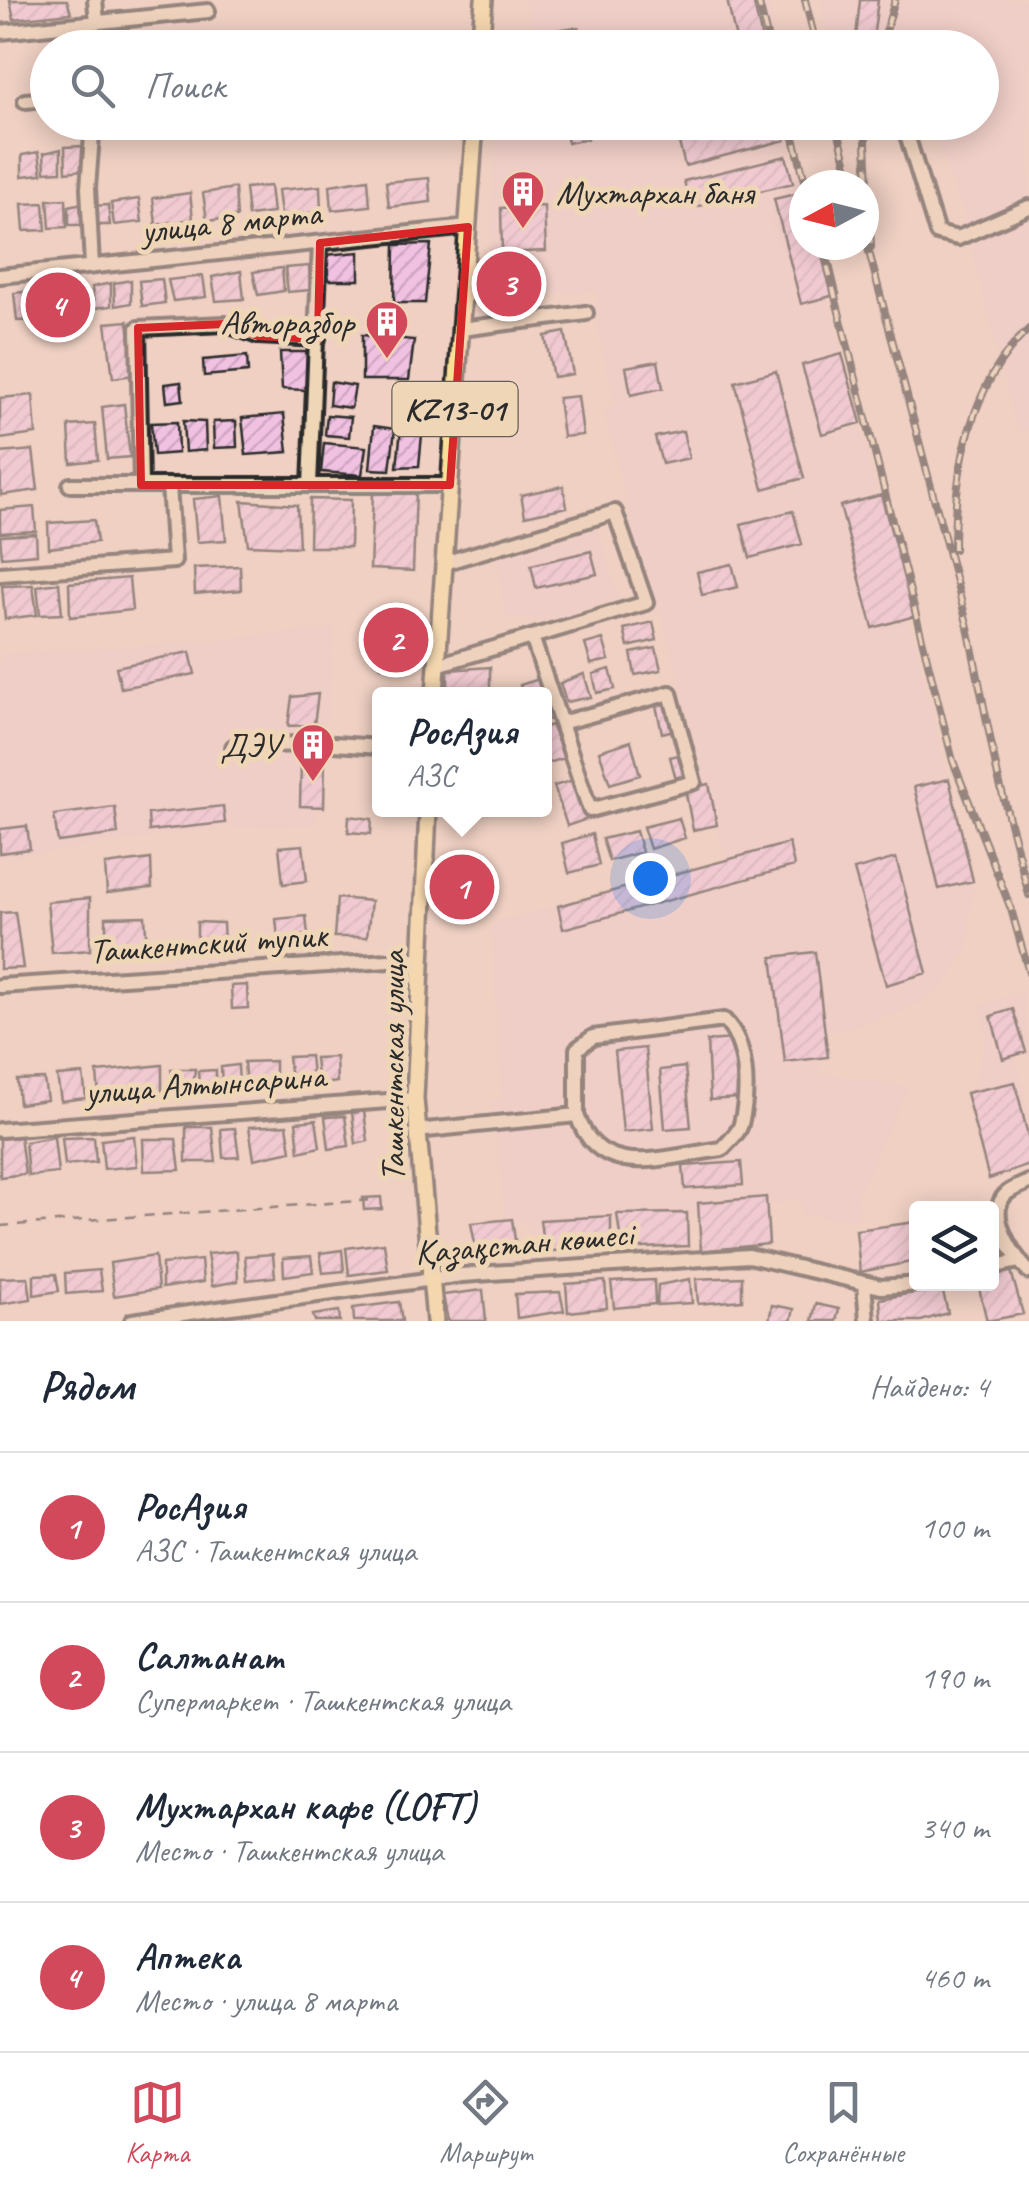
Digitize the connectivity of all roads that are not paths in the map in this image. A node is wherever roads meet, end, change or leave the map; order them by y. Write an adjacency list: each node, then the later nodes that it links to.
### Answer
1 (95, 0): 4 (street)
2 (484, 0): 5 (main road)
3 (208, 11): 4 (street)
4 (96, 22): 6 (street)
5 (482, 30)
6 (0, 32)
7 (25, 101): 8 (street)
8 (30, 101)
9 (92, 140): 15 (street)
10 (474, 140): 13 (main road, KZ13-01)
11 (909, 140): 12 (street)
12 (1029, 208)
13 (468, 227): 14 (street, улица 8 марта); 18 (main road, KZ13-01)
14 (320, 243): 15 (street, улица 8 марта); 19 (street)
15 (92, 266): 16 (street, улица 8 марта)
16 (0, 276)
17 (586, 313): 18 (street)
18 (462, 329): 24 (main road, KZ13-01)
19 (318, 338): 21 (street); 23 (street)
20 (70, 485): 21 (street)
21 (141, 485): 22 (street)
22 (169, 485): 23 (street); 26 (street)
23 (310, 485): 24 (street)
24 (450, 485): 25 (main road, KZ13-01)
25 (444, 563): 27 (street); 28 (main road, KZ13-01)
26 (0, 574)
27 (532, 637): 28 (street); 30 (street)
28 (437, 665): 29 (main road, KZ13-01)
29 (435, 687)
30 (549, 687)
31 (552, 696): 32 (street)
32 (561, 723): 32 (street)
33 (372, 746): 34 (street)
34 (232, 747)
35 (428, 817): 36 (main road, Ташкентская улица)
36 (420, 959): 37 (street, Ташкентский тупик); 38 (main road, Ташкентская улица)
37 (0, 986)
38 (415, 1099): 40 (street, улица Алтынсарина); 41 (main road, Ташкентская улица)
39 (576, 1115): 39 (street); 41 (street)
40 (0, 1130)
41 (416, 1131): 46 (main road, Ташкентская улица)
42 (1029, 1182): 43 (street)
43 (1018, 1261): 44 (street); 45 (street)
44 (999, 1265)
45 (1029, 1272)
46 (429, 1279): 47 (street, Қазақстан көшесі); 49 (street, Қазақстан көшесі); 50 (main road, Ташкентская улица)
47 (864, 1282): 48 (street, Қазақстан көшесі); 51 (street)
48 (909, 1285)
49 (132, 1321)
50 (435, 1321)
51 (867, 1321)

